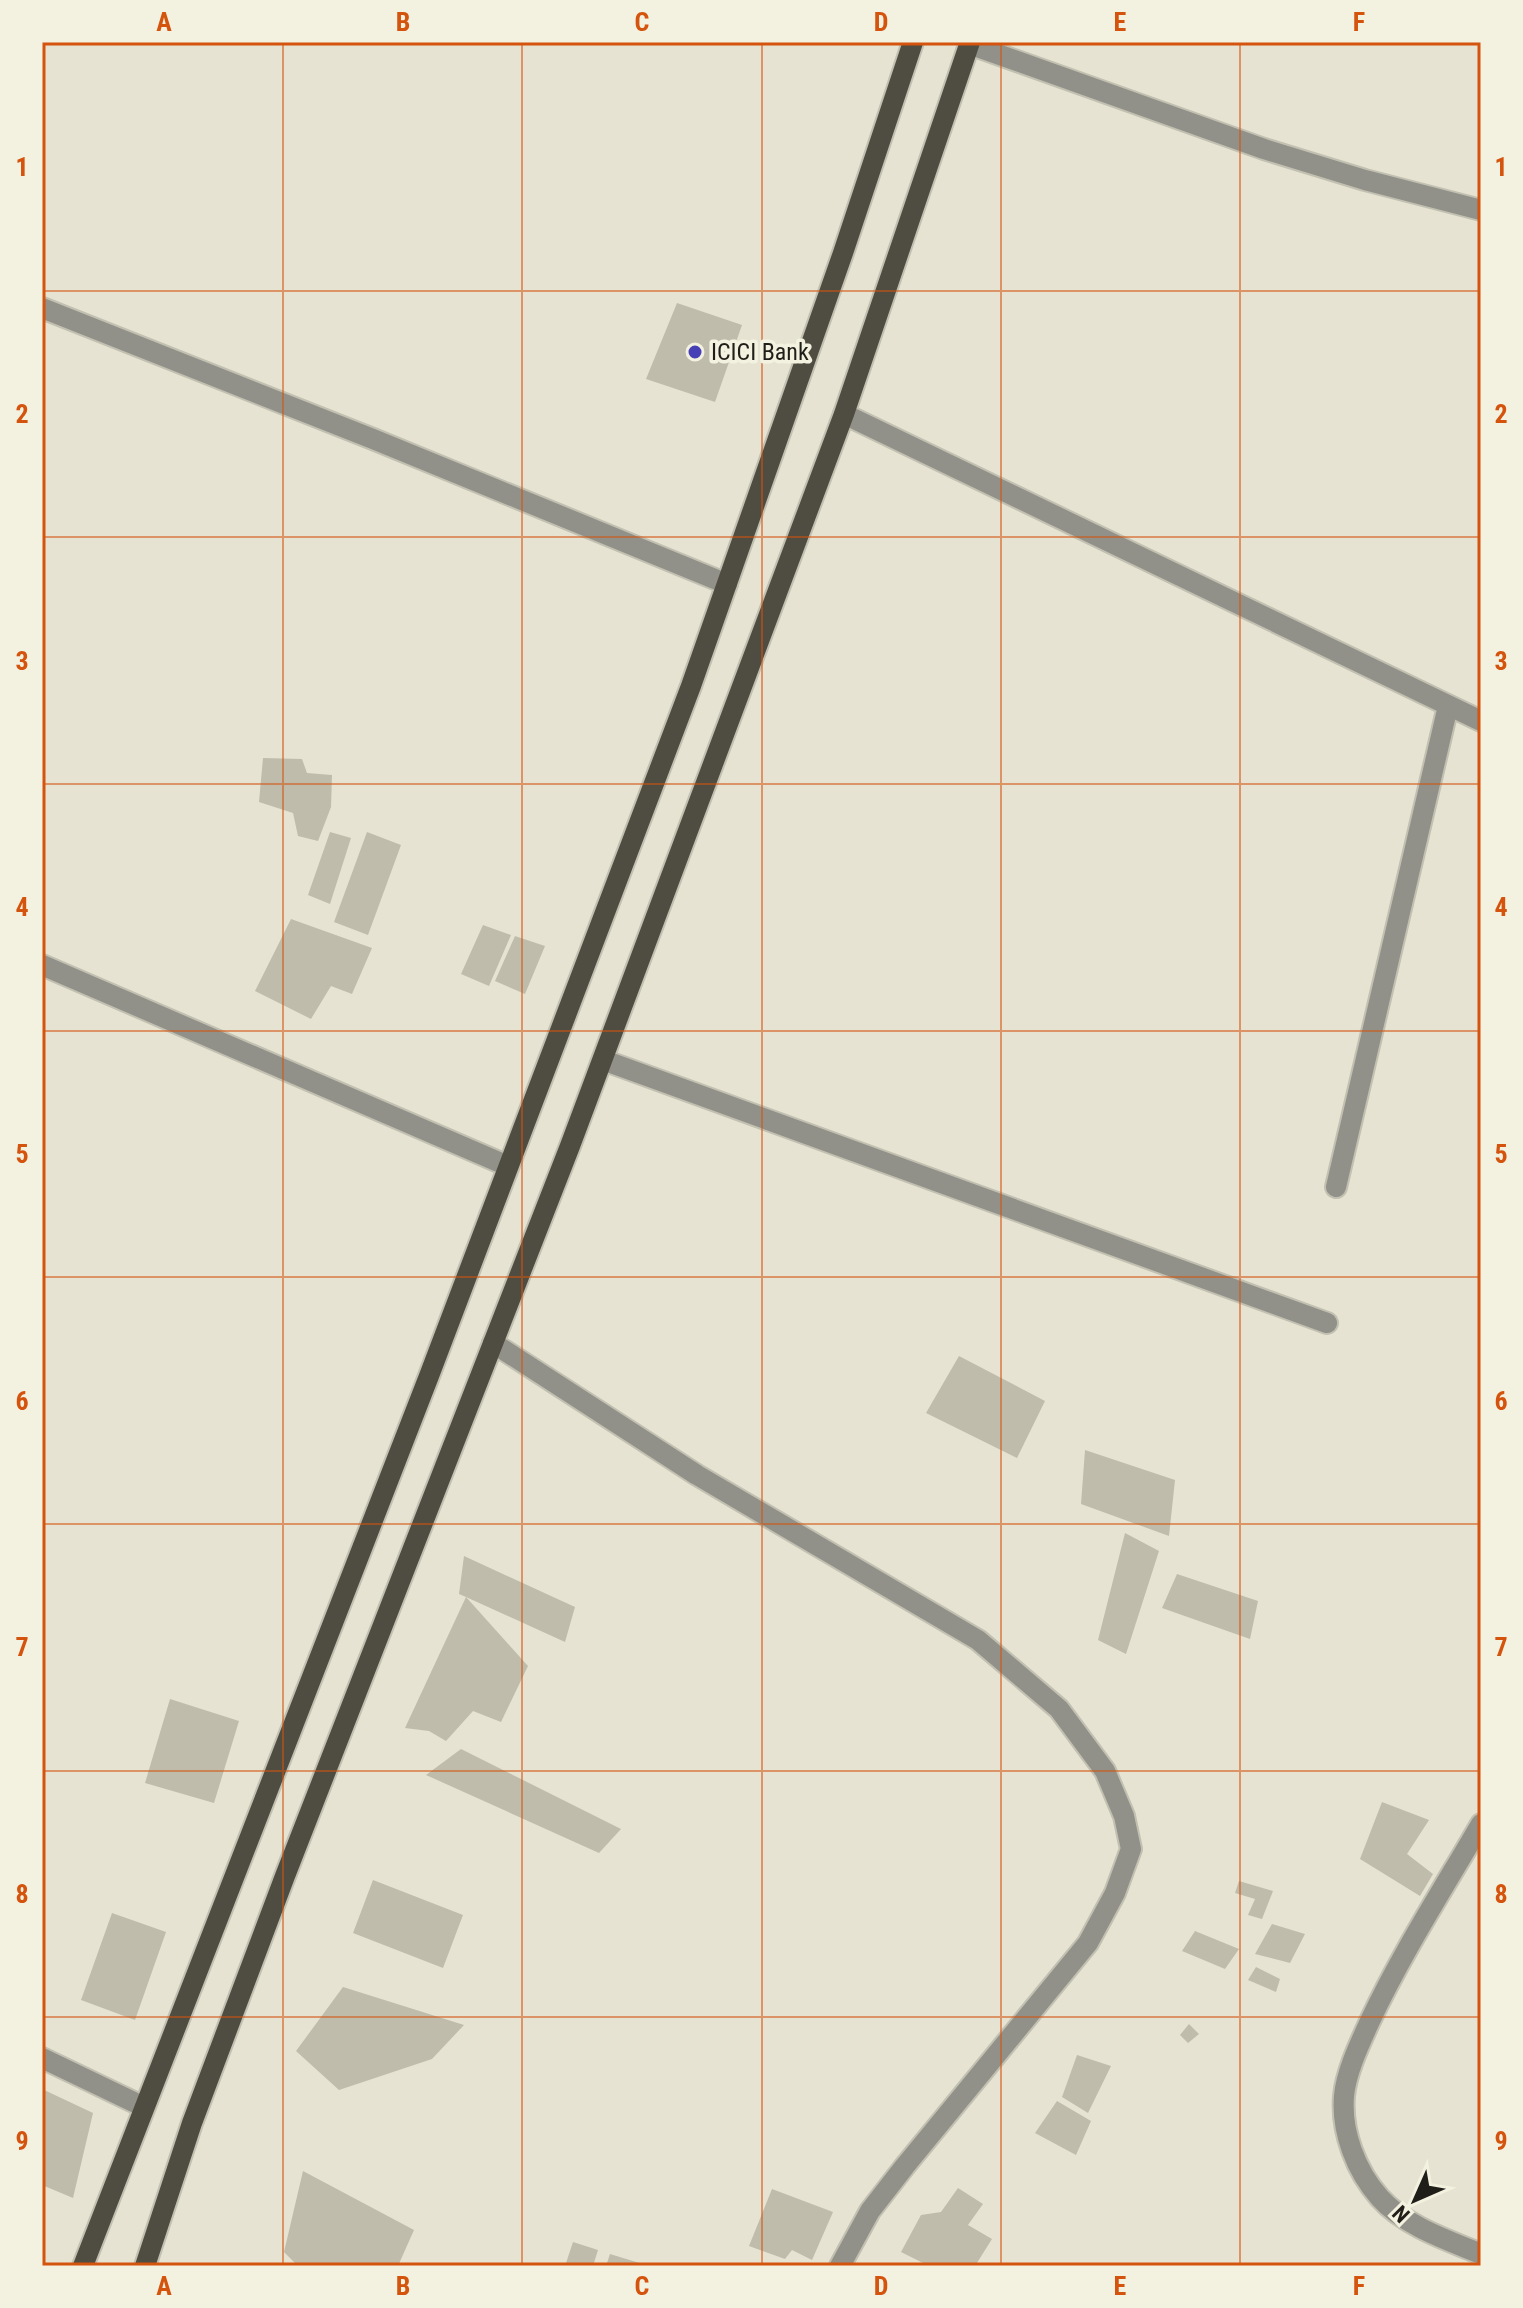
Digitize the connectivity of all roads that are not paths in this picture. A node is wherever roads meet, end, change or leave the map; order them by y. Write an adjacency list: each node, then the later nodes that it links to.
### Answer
1 (913, 42): 6 (main road)
2 (969, 43): 3 (street); 5 (main road)
3 (1481, 210)
4 (42, 308): 6 (street)
5 (844, 414): 7 (street); 10 (main road)
6 (727, 584): 11 (main road)
7 (1448, 706): 8 (street); 12 (street)
8 (1481, 721)
9 (42, 965): 11 (street)
10 (603, 1060): 13 (street); 14 (main road)
11 (508, 1166): 17 (main road)
12 (1336, 1187)
13 (1327, 1323)
14 (493, 1343): 20 (main road); 21 (street)
15 (1481, 1824): 18 (street)
16 (42, 2058): 17 (street)
17 (144, 2107): 19 (main road)
18 (1481, 2254)
19 (83, 2266)
20 (145, 2266)
21 (840, 2266)

